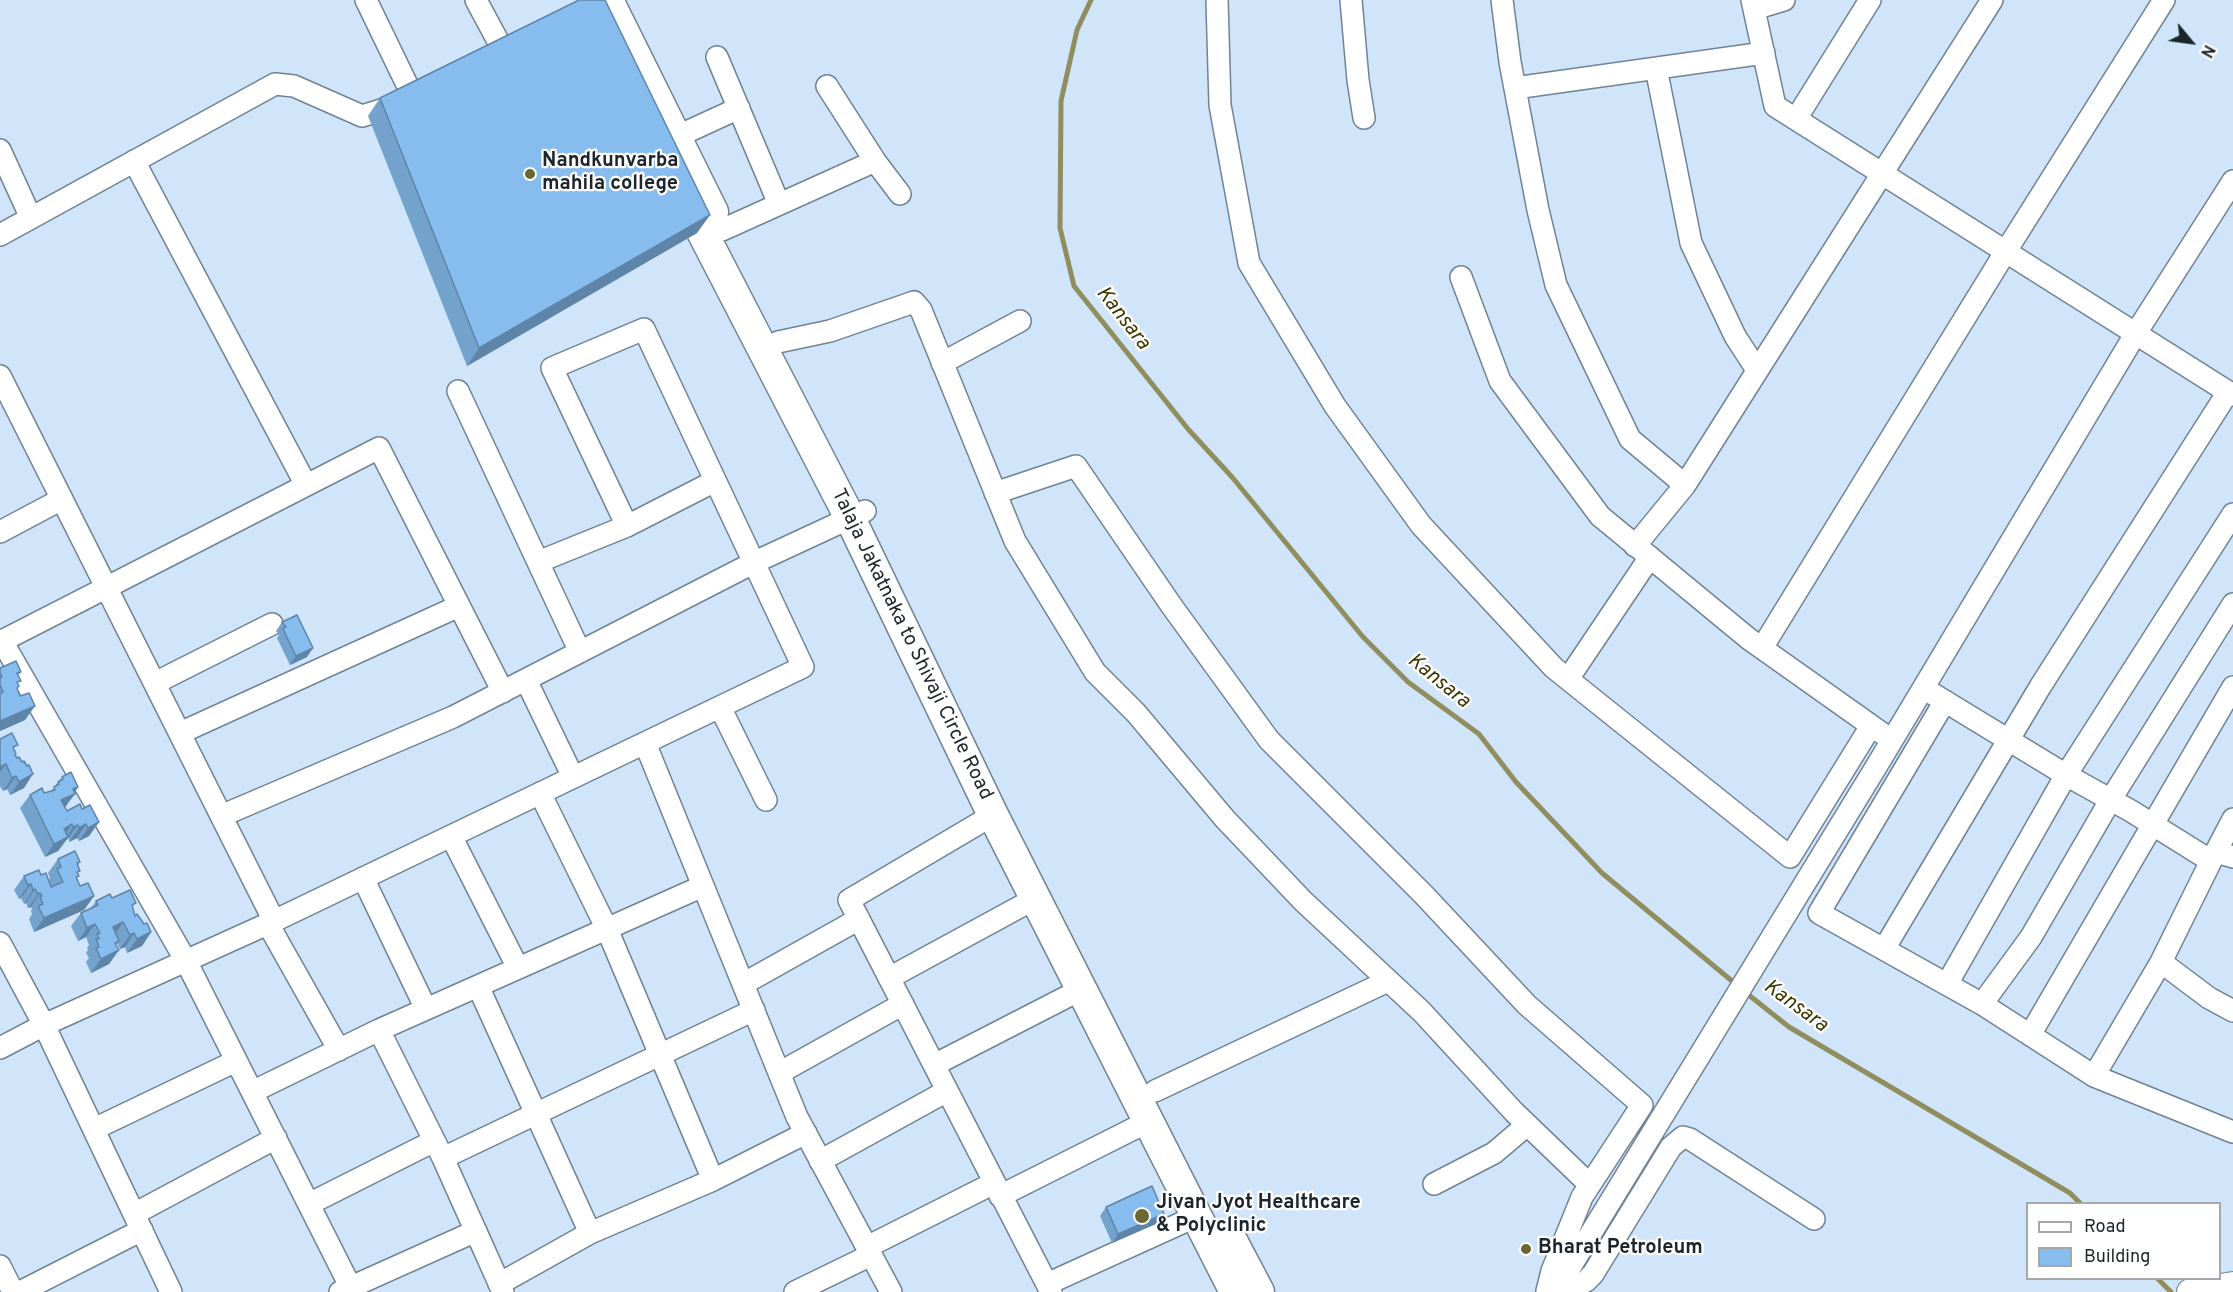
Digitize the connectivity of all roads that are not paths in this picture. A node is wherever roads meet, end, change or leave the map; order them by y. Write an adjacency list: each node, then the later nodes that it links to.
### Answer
1 (366, 0): 21 (street)
2 (476, 0): 14 (street)
3 (1217, 0): 65 (street)
4 (1351, 0): 23 (street)
5 (1502, 0): 19 (street)
6 (1784, 0): 11 (street)
7 (1870, 0): 24 (street)
8 (1992, 0): 29 (street)
9 (2164, 0): 36 (street)
10 (605, 1): 25 (highway, Talaja Jakatnaka to Shivaji Circle Road); 52 (highway, Talaja Jakatnaka to Shivaji Circle Road)
11 (1753, 5): 13 (street)
12 (525, 43): 14 (street)
13 (1764, 53): 17 (street); 24 (street)
14 (505, 54): 16 (street)
15 (717, 57): 22 (street)
16 (484, 64)
17 (1656, 68): 19 (street); 42 (street)
18 (827, 86): 27 (street)
19 (1515, 88): 48 (street)
20 (434, 89): 21 (street)
21 (414, 99): 28 (street)
22 (739, 108): 25 (street); 32 (street)
23 (1364, 118)
24 (1796, 119): 29 (street)
25 (676, 136): 34 (highway, Talaja Jakatnaka to Shivaji Circle Road)
26 (0, 150): 33 (street)
27 (874, 161): 31 (street); 32 (street)
28 (134, 162): 33 (street); 47 (street)
29 (1882, 173): 36 (street); 42 (street)
30 (2233, 181): 39 (street)
31 (900, 194)
32 (779, 204): 34 (street)
33 (31, 218): 35 (street)
34 (722, 230): 40 (highway, Talaja Jakatnaka to Shivaji Circle Road)
35 (0, 235)
36 (2006, 251): 39 (street); 63 (street)
37 (1461, 277): 55 (street)
38 (1020, 321): 41 (street)
39 (2136, 333): 45 (street); 68 (street)
40 (778, 342): 41 (street); 52 (highway, Talaja Jakatnaka to Shivaji Circle Road)
41 (942, 363): 49 (street)
42 (1757, 370): 48 (street)
43 (0, 376): 50 (street)
44 (458, 391): 56 (street)
45 (2230, 393): 76 (street)
46 (715, 481): 53 (street); 53 (street); 57 (street)
47 (306, 485): 58 (street); 60 (street)
48 (1685, 485): 55 (street)
49 (995, 493): 101 (street); 135 (street)
50 (62, 499): 54 (street); 58 (street)
51 (2233, 514): 78 (street)
52 (857, 515): 57 (street); 83 (highway, Talaja Jakatnaka to Shivaji Circle Road); 122 (highway, Talaja Jakatnaka to Shivaji Circle Road)
53 (627, 526): 56 (street)
54 (0, 532)
55 (1642, 551): 63 (street); 65 (street)
56 (538, 562): 64 (street)
57 (753, 563): 64 (street); 72 (street)
58 (106, 588): 62 (street); 67 (street)
59 (2233, 604): 81 (street)
60 (459, 606): 70 (street); 74 (street)
61 (272, 624): 67 (street)
62 (1, 642): 97 (street)
63 (1762, 648): 73 (street)
64 (580, 652): 66 (street)
65 (1568, 679): 73 (street)
66 (526, 680): 70 (street); 79 (street)
67 (155, 683): 74 (street)
68 (1923, 687): 71 (street); 75 (street)
69 (2233, 687): 86 (street)
70 (502, 692): 84 (street)
71 (1945, 700): 76 (street); 96 (street)
72 (720, 707): 77 (street); 82 (street)
73 (1871, 726): 75 (street)
74 (180, 734): 84 (street)
75 (1891, 740): 157 (street)
76 (2009, 740): 78 (street); 96 (street)
77 (645, 743): 79 (street); 90 (street)
78 (2066, 775): 81 (street); 103 (street)
79 (573, 777): 80 (street)
80 (540, 793): 87 (street); 94 (street)
81 (2110, 799): 86 (street); 106 (street)
82 (766, 800)
83 (993, 815): 91 (highway, Talaja Jakatnaka to Shivaji Circle Road); 92 (street)
84 (221, 816): 93 (street)
85 (2233, 819): 88 (street)
86 (2153, 824): 88 (street); 113 (street)
87 (451, 836): 89 (street); 99 (street)
88 (2220, 856): 98 (street)
89 (363, 878): 93 (street); 108 (street)
90 (703, 886): 94 (street); 102 (street)
91 (1036, 898): 100 (street); 105 (highway, Talaja Jakatnaka to Shivaji Circle Road)
92 (859, 919): 100 (street); 102 (street)
93 (271, 922): 97 (street); 115 (street)
94 (607, 929): 99 (street); 116 (street)
95 (0, 944): 111 (street)
96 (1884, 949): 103 (street)
97 (186, 961): 111 (street); 117 (street)
98 (2161, 962): 110 (street); 120 (street)
99 (518, 968): 104 (street)
100 (889, 978): 107 (street)
101 (1388, 981): 122 (street); 126 (street)
102 (743, 984): 109 (street)
103 (1947, 984): 106 (street)
104 (478, 986): 108 (street); 124 (street)
105 (1082, 989): 118 (street); 125 (highway, Talaja Jakatnaka to Shivaji Circle Road)
106 (1982, 1004): 113 (street)
107 (903, 1005): 118 (street); 119 (street)
108 (426, 1009): 112 (street)
109 (754, 1010): 116 (street); 119 (street)
110 (2233, 1011)
111 (44, 1025): 114 (street); 127 (street)
112 (379, 1030): 115 (street); 131 (street)
113 (2030, 1035): 120 (street)
114 (0, 1048)
115 (339, 1050): 123 (street)
116 (660, 1055): 124 (street); 133 (street)
117 (236, 1061): 123 (street); 127 (street)
118 (934, 1065): 121 (street)
119 (779, 1073): 129 (street)
120 (2094, 1076): 128 (street)
121 (947, 1091): 132 (street); 136 (street)
122 (1155, 1091): 155 (highway, Talaja Jakatnaka to Shivaji Circle Road)
123 (252, 1092): 130 (street)
124 (536, 1114): 131 (street); 142 (street)
125 (1149, 1121): 136 (street); 138 (highway, Talaja Jakatnaka to Shivaji Circle Road)
126 (1527, 1125): 134 (street); 135 (street)
127 (94, 1130): 140 (street)
128 (2233, 1132)
129 (806, 1133): 132 (street); 133 (street)
130 (276, 1138): 137 (street); 140 (street)
131 (439, 1150): 137 (street); 141 (street)
132 (820, 1161): 143 (street)
133 (713, 1180): 142 (street)
134 (1434, 1184)
135 (1590, 1185): 156 (street)
136 (997, 1190): 143 (street); 147 (street)
137 (309, 1204): 148 (street)
138 (1197, 1216): 147 (street); 154 (highway, Talaja Jakatnaka to Shivaji Circle Road)
139 (1814, 1219): 158 (street)
140 (138, 1222): 150 (street); 151 (street)
141 (476, 1231): 146 (street); 148 (street)
142 (590, 1233): 146 (street)
143 (869, 1251): 152 (street); 153 (street)
144 (0, 1266): 149 (street)
145 (2233, 1285): 159 (main road)
146 (501, 1288)
147 (1046, 1289)
148 (348, 1290)
149 (13, 1292)
150 (20, 1292)
151 (171, 1292)
152 (795, 1292)
153 (891, 1292)
154 (1235, 1292)
155 (1259, 1292)
156 (1547, 1292)
157 (1555, 1292)
158 (1567, 1292)
159 (2190, 1292)

